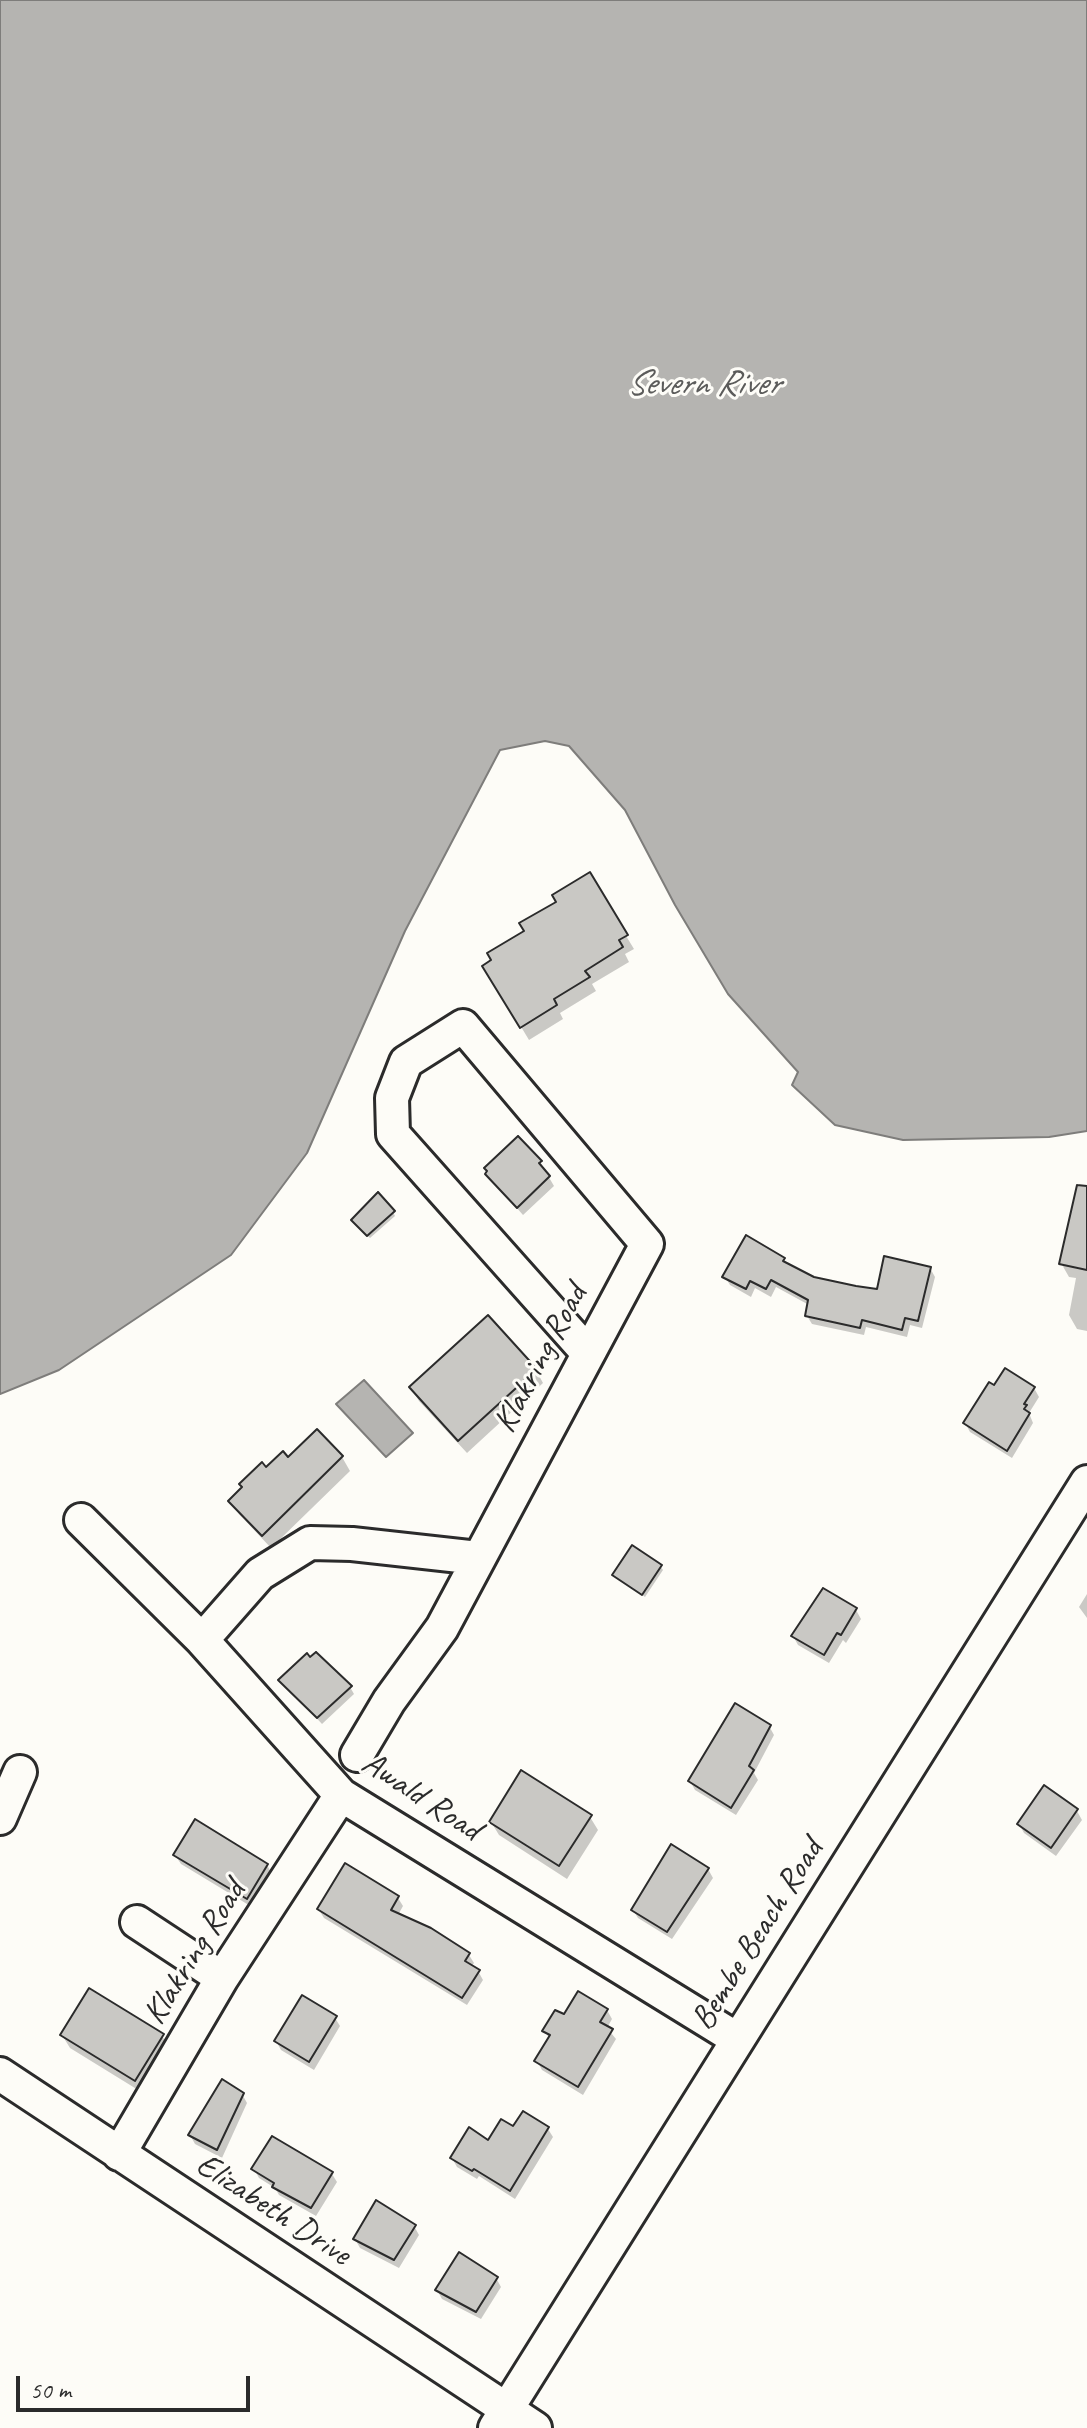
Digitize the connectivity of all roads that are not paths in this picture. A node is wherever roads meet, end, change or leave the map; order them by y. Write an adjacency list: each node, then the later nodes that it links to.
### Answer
1 (587, 1352): 1 (street, Klakring Road); 4 (street, Klakring Road)
2 (1087, 1482): 12 (street, Bembe Beach Road)
3 (81, 1520): 5 (street, Awald Road)
4 (478, 1558): 5 (street); 6 (street, Klakring Road)
5 (202, 1640): 8 (street, Awald Road)
6 (357, 1755)
7 (20, 1772): 9 (street)
8 (341, 1795): 11 (street, Klakring Road); 12 (street, Awald Road)
9 (0, 1818)
10 (137, 1922): 11 (street)
11 (222, 1978): 14 (street, Klakring Road)
12 (737, 2039): 15 (street, Bembe Beach Road)
13 (0, 2074): 14 (street, Elizabeth Drive)
14 (119, 2154): 15 (street, Elizabeth Drive)
15 (500, 2419): 16 (street, Elizabeth Drive)
16 (535, 2428)

